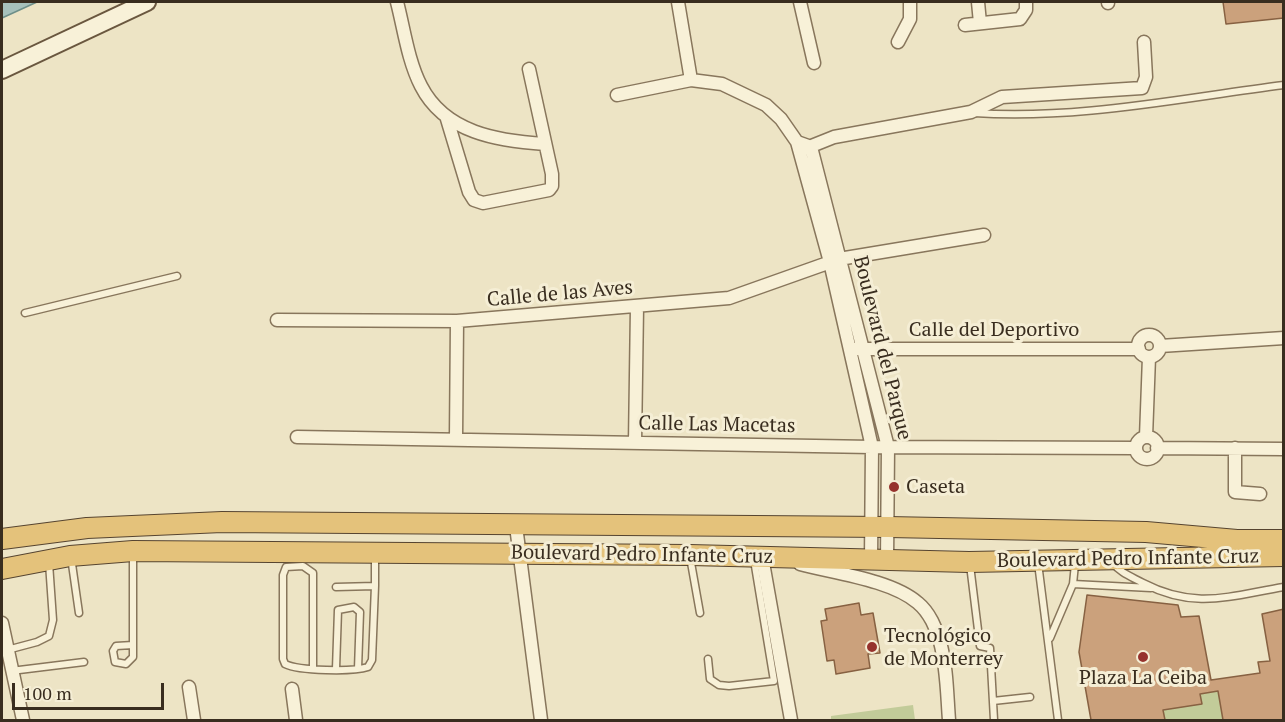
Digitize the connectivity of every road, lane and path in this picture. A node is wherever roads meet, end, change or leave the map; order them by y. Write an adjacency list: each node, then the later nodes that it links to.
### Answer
1 (147, 2): 14 (main road)
2 (397, 2): 19 (street)
3 (678, 2): 15 (street)
4 (800, 2): 12 (street)
5 (910, 2): 10 (street)
6 (978, 2): 8 (street)
7 (1026, 2): 8 (street)
8 (980, 23): 9 (street)
9 (965, 25)
10 (898, 42)
11 (1144, 42): 18 (street)
12 (814, 63)
13 (529, 69): 20 (street)
14 (2, 70)
15 (690, 80): 17 (street); 21 (street)
16 (1284, 85): 18 (lane)
17 (617, 95)
18 (970, 112): 21 (street)
19 (447, 119): 20 (street); 20 (street)
20 (545, 144)
21 (803, 146): 23 (street, Boulevard del Parque)
22 (984, 235): 23 (street, Calle de las Aves)
23 (835, 261): 25 (street, Calle de las Aves); 31 (street, Boulevard del Parque)
24 (177, 276): 26 (lane)
25 (637, 307): 28 (street, Calle de las Aves); 37 (street)
26 (25, 313)
27 (277, 320): 28 (street, Calle de las Aves)
28 (457, 321): 36 (street)
29 (1284, 338): 30 (street)
30 (1160, 346): 32 (street); 33 (street)
31 (855, 349): 32 (street, Calle del Deportivo); 38 (street, Boulevard del Parque); 39 (street, Boulevard del Parque)
32 (1139, 349): 33 (street)
33 (1149, 357): 35 (street)
34 (297, 436): 36 (street, Calle Las Macetas)
35 (1146, 437): 40 (street); 41 (street)
36 (456, 438): 37 (street, Calle Las Macetas)
37 (635, 443): 38 (street, Calle Las Macetas)
38 (872, 447): 39 (street, Calle Las Macetas); 46 (street, Boulevard del Parque)
39 (888, 447): 40 (street, Calle Las Macetas); 46 (street, Boulevard del Parque)
40 (1136, 448): 41 (street)
41 (1158, 448): 42 (street)
42 (1235, 448): 43 (street); 44 (street)
43 (1284, 449)
44 (1260, 494)
45 (516, 526): 46 (highway, Boulevard Pedro Infante Cruz); 47 (highway, Boulevard Pedro Infante Cruz); 51 (street)
46 (879, 527): 48 (highway, Boulevard Pedro Infante Cruz); 57 (street, Boulevard del Parque)
47 (2, 539)
48 (1284, 540)
49 (132, 551): 50 (highway, Boulevard Pedro Infante Cruz); 53 (highway, Boulevard Pedro Infante Cruz); 72 (lane)
50 (375, 554): 51 (highway, Boulevard Pedro Infante Cruz); 64 (lane)
51 (519, 554): 52 (highway, Boulevard Pedro Infante Cruz); 87 (street)
52 (690, 555): 55 (highway, Boulevard Pedro Infante Cruz); 69 (lane)
53 (70, 556): 56 (highway, Boulevard Pedro Infante Cruz); 68 (lane)
54 (1284, 556): 58 (highway, Boulevard Pedro Infante Cruz)
55 (763, 557): 57 (highway, Boulevard Pedro Infante Cruz); 74 (lane); 88 (street); 89 (street)
56 (49, 559): 62 (highway, Boulevard Pedro Infante Cruz); 73 (lane)
57 (879, 560): 61 (highway, Boulevard Pedro Infante Cruz)
58 (1111, 560): 60 (highway, Boulevard Pedro Infante Cruz); 67 (lane)
59 (1038, 561): 60 (highway, Boulevard Pedro Infante Cruz); 61 (highway, Boulevard Pedro Infante Cruz); 71 (lane)
60 (1076, 561): 63 (lane)
61 (969, 562): 83 (lane)
62 (2, 569)
63 (1073, 584): 67 (lane); 71 (lane)
64 (375, 586): 65 (lane); 78 (lane)
65 (336, 587)
66 (1284, 587): 67 (lane)
67 (1153, 588)
68 (79, 613)
69 (700, 613)
70 (2, 622): 73 (street)
71 (1049, 638): 91 (lane)
72 (133, 645)
73 (7, 650): 79 (street)
74 (708, 659)
75 (84, 662): 79 (lane)
76 (313, 668): 76 (lane); 77 (lane)
77 (336, 669): 78 (lane); 78 (lane)
78 (358, 669)
79 (11, 671): 84 (street)
80 (189, 687): 85 (street)
81 (292, 690): 86 (street)
82 (1030, 697): 83 (lane)
83 (993, 702): 90 (lane)
84 (23, 720)
85 (194, 720)
86 (296, 720)
87 (541, 720)
88 (791, 720)
89 (950, 720)
90 (994, 720)
91 (1058, 720)

